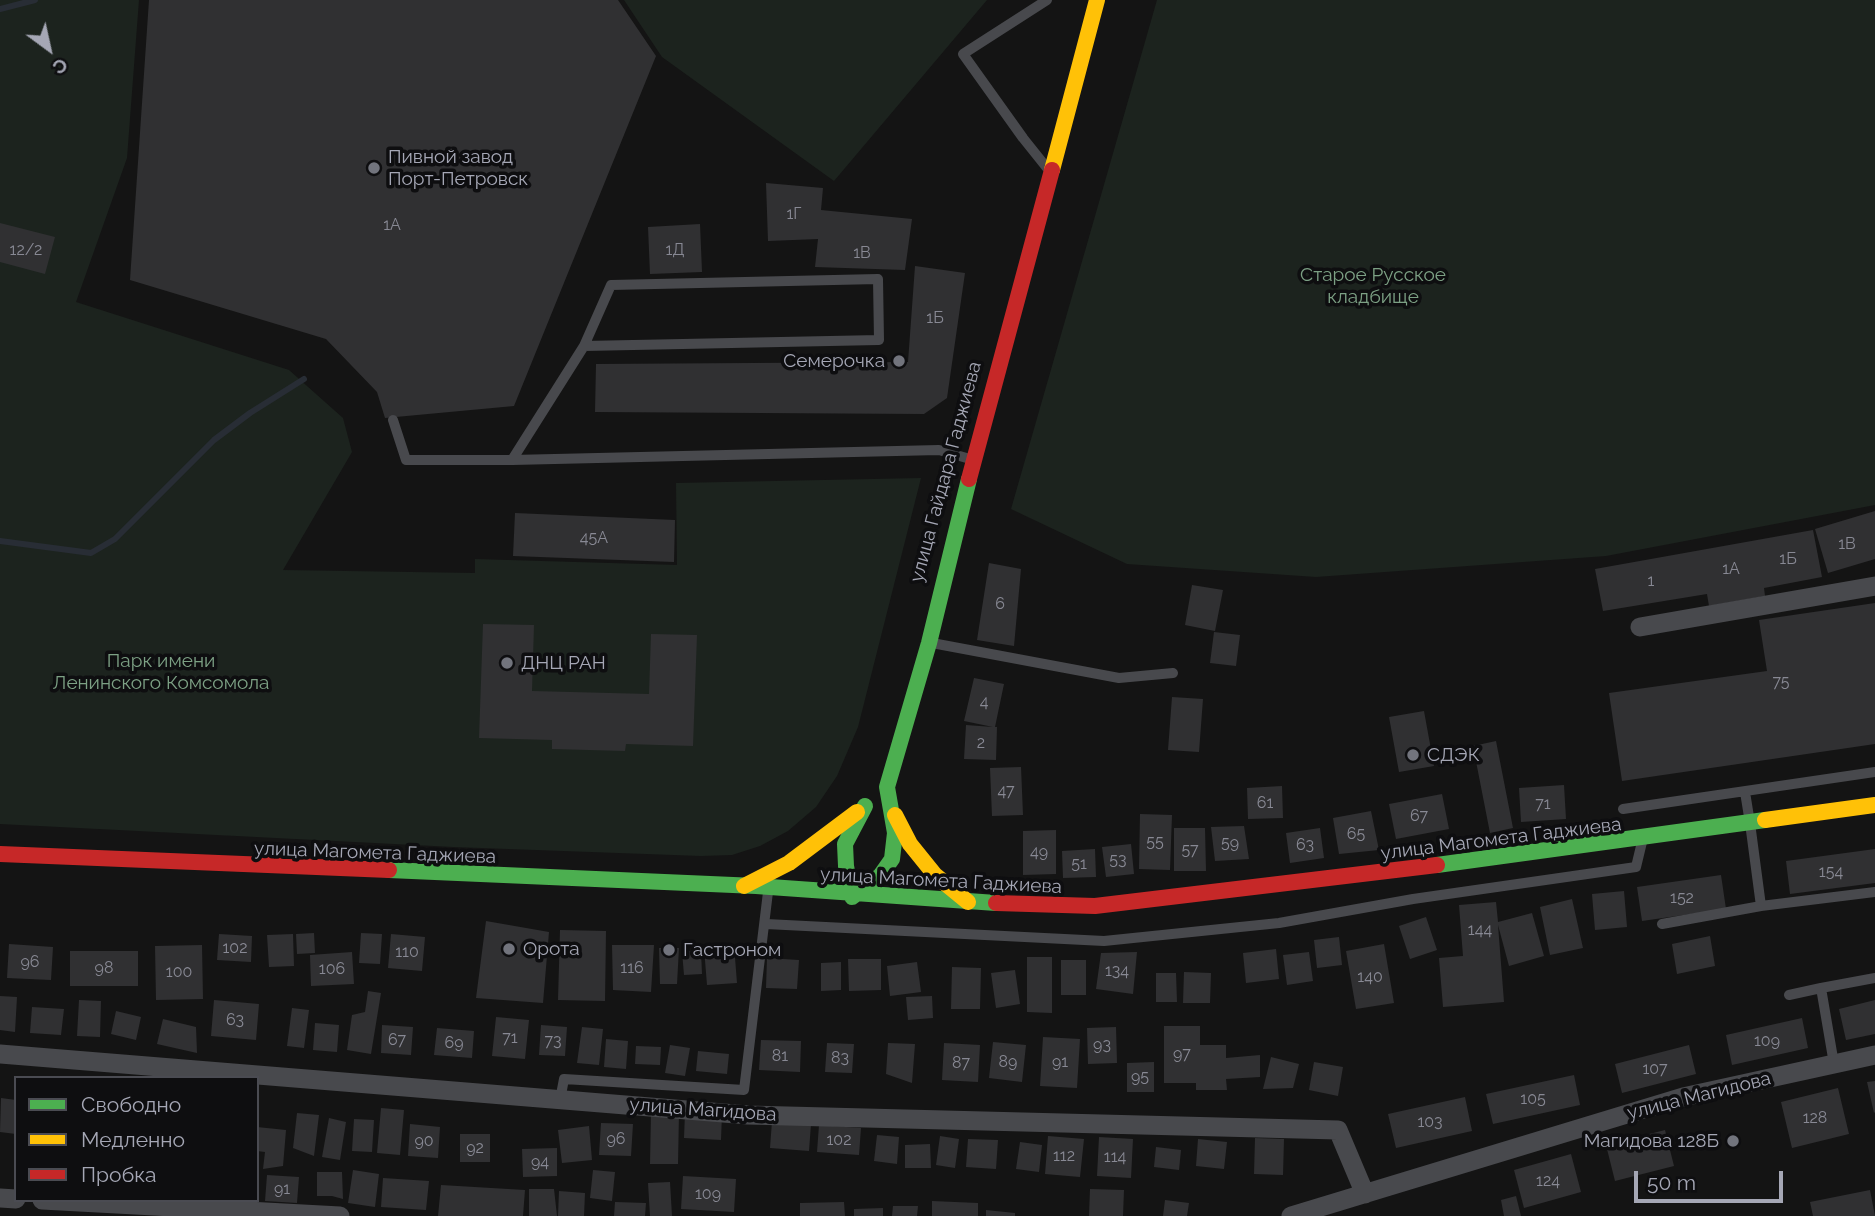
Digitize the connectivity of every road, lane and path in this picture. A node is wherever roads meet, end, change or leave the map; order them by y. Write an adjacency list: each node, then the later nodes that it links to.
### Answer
1 (1047, 0): 3 (lane)
2 (1095, 0): 3 (main road, улица Гайдара Гаджиева)
3 (1049, 170): 6 (main road, улица Гайдара Гаджиева); 10 (main road, улица Гайдара Гаджиева)
4 (584, 346): 4 (lane); 7 (lane)
5 (393, 420): 7 (lane)
6 (971, 459): 7 (lane); 10 (main road, улица Гайдара Гаджиева)
7 (512, 460)
8 (1875, 586): 9 (street)
9 (1640, 627)
10 (926, 643): 11 (lane); 14 (main road, улица Гайдара Гаджиева); 17 (main road, улица Гайдара Гаджиева)
11 (1173, 673)
12 (1875, 772): 13 (lane)
13 (1745, 792): 16 (lane); 18 (lane)
14 (865, 806): 21 (main road, улица Гайдара Гаджиева); 24 (main road)
15 (1875, 807): 18 (main road, улица Магомета Гаджиева)
16 (1623, 809)
17 (892, 811): 24 (main road); 25 (main road)
18 (1751, 826): 19 (main road, улица Магомета Гаджиева); 25 (main road, улица Магомета Гаджиева); 26 (lane)
19 (1642, 842): 24 (main road, улица Магомета Гаджиева); 27 (lane)
20 (0, 857): 21 (main road, улица Магомета Гаджиева); 22 (main road, улица Магомета Гаджиева)
21 (744, 886): 24 (main road, улица Магомета Гаджиева)
22 (768, 892): 24 (main road, улица Магомета Гаджиева); 27 (lane)
23 (1875, 892): 26 (lane)
24 (853, 895): 25 (main road, улица Магомета Гаджиева)
25 (968, 902)
26 (1761, 906): 28 (lane)
27 (766, 924): 35 (lane)
28 (1662, 924)
29 (1875, 978): 30 (lane)
30 (1821, 988): 31 (lane); 34 (lane)
31 (1789, 995)
32 (0, 1054): 35 (street, улица Магидова)
33 (1875, 1055): 34 (street, улица Магидова)
34 (1834, 1064): 36 (street, улица Магидова)
35 (560, 1100): 36 (street, улица Магидова)
36 (1365, 1194): 39 (street, улица Магидова)
37 (79, 1202): 38 (street)
38 (340, 1216)
39 (1291, 1216)

